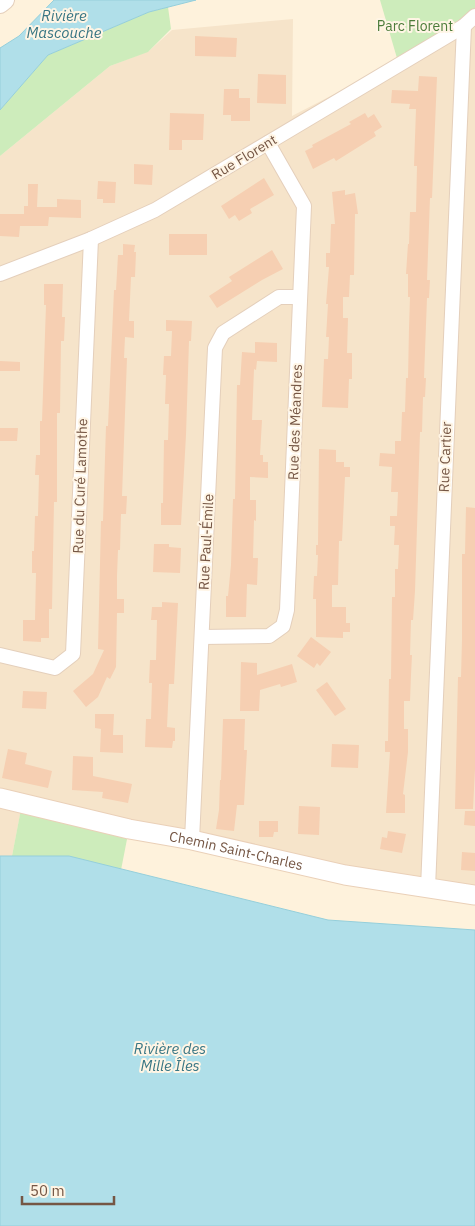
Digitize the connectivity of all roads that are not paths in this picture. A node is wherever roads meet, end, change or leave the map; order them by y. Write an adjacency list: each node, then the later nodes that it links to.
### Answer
1 (5, 0): 2 (street)
2 (0, 4)
3 (475, 16): 4 (street, Rue Florent)
4 (464, 26): 5 (street, Rue Florent); 13 (street, Rue Cartier)
5 (268, 143): 6 (street, Rue Florent); 8 (street, Rue des Méandres)
6 (90, 239): 7 (street, Rue Florent); 10 (street, Rue du Curé Lamothe)
7 (0, 274)
8 (300, 297): 9 (street, Rue Paul-Émile); 9 (street, Rue des Méandres)
9 (202, 637): 12 (street, Rue Paul-Émile)
10 (0, 655)
11 (0, 798): 12 (main road, Chemin Saint-Charles)
12 (192, 840): 13 (main road, Chemin Saint-Charles)
13 (428, 888): 14 (main road, Chemin Saint-Charles)
14 (475, 895)

